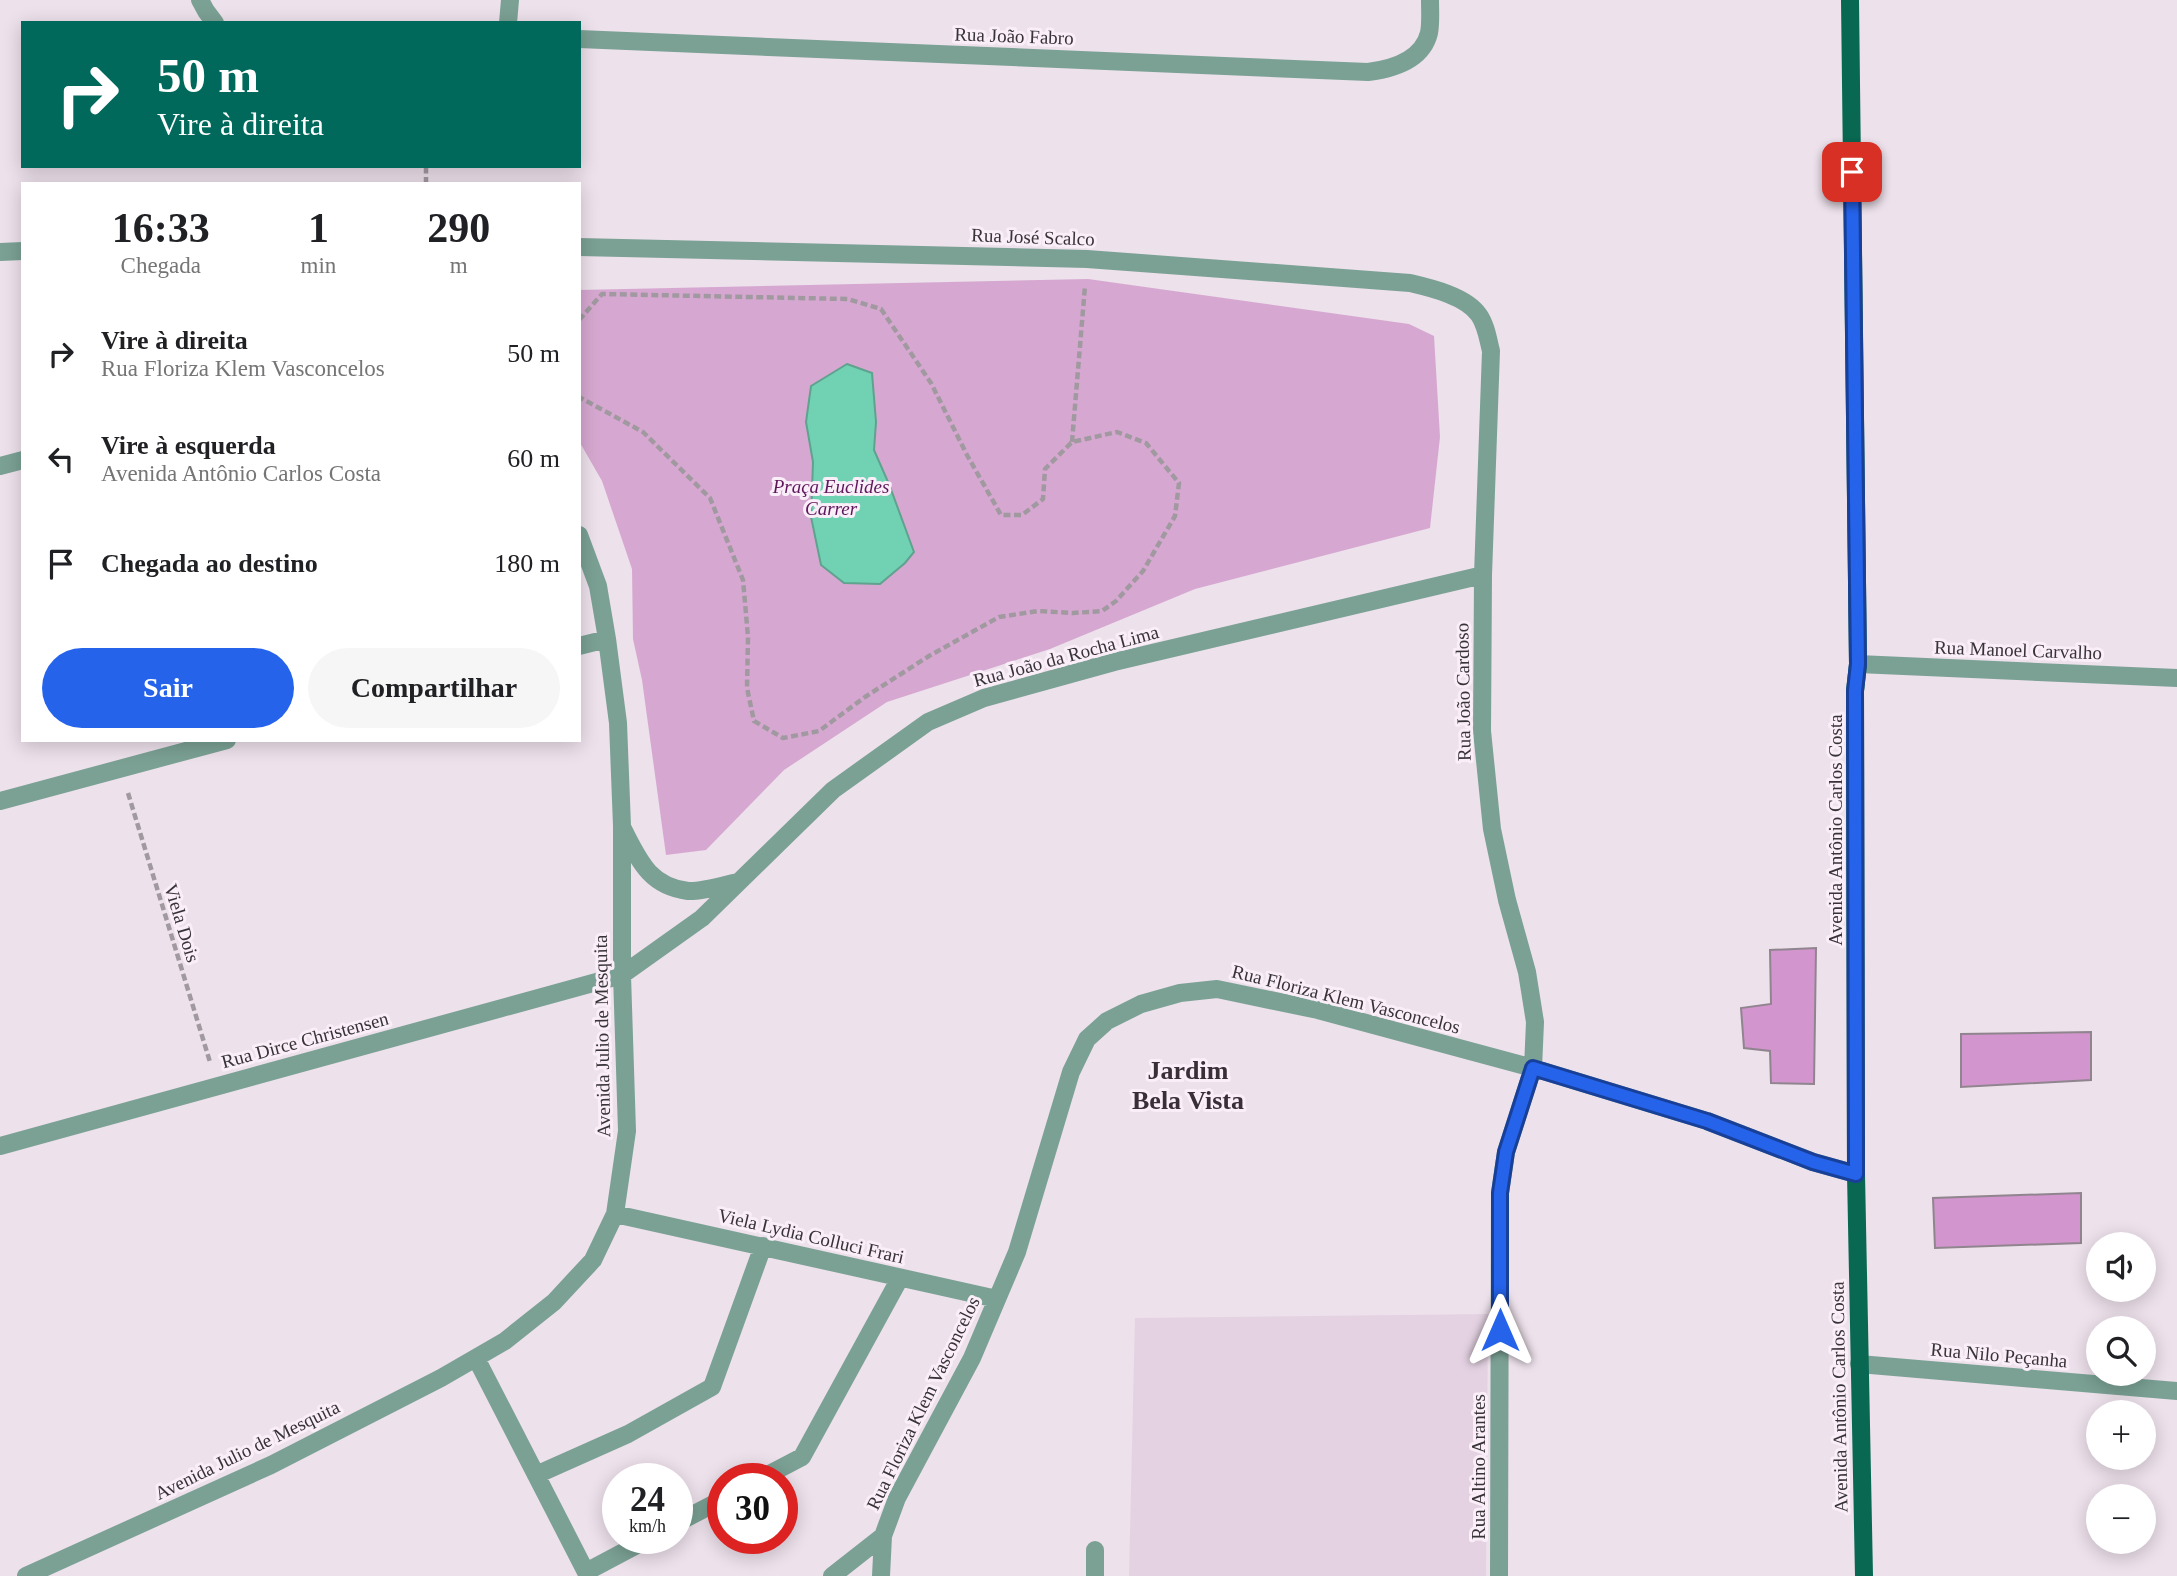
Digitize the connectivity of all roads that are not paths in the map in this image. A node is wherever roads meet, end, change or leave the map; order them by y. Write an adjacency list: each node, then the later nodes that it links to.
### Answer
1 (200, 0): 5 (street)
2 (510, 0): 6 (street)
3 (1430, 0): 7 (street, Rua João Fabro)
4 (1850, 0): 18 (main road, Avenida Antônio Carlos Costa)
5 (214, 21)
6 (508, 21)
7 (581, 39)
8 (581, 247): 11 (street, Rua José Scalco)
9 (21, 251): 10 (street)
10 (0, 252)
11 (1478, 313): 15 (street, Rua João Cardoso)
12 (21, 461): 13 (street)
13 (0, 466)
14 (581, 540): 16 (street, Avenida Julio de Mesquita)
15 (1483, 575): 23 (street, Rua João da Rocha Lima); 25 (street, Rua João Cardoso)
16 (607, 639): 17 (street); 22 (street, Avenida Julio de Mesquita)
17 (581, 646)
18 (1858, 664): 19 (street, Rua Manoel Carvalho); 27 (main road, Avenida Antônio Carlos Costa)
19 (2177, 678)
20 (219, 742): 21 (street)
21 (0, 801)
22 (622, 826): 23 (street); 24 (street, Avenida Julio de Mesquita)
23 (738, 882): 24 (street, Rua João da Rocha Lima)
24 (622, 975): 26 (street, Rua Dirce Christensen); 28 (street, Avenida Julio de Mesquita)
25 (1533, 1068): 27 (street, Rua Floriza Klem Vasconcelos); 31 (street, Rua Floriza Klem Vasconcelos); 45 (street, Rua Altino Arantes)
26 (0, 1146)
27 (1856, 1174): 33 (main road, Avenida Antônio Carlos Costa)
28 (615, 1214): 29 (street, Viela Lydia Colluci Frari); 32 (street, Avenida Julio de Mesquita)
29 (763, 1247): 30 (street, Viela Lydia Colluci Frari); 36 (street)
30 (900, 1278): 31 (street, Viela Lydia Colluci Frari); 35 (street)
31 (997, 1299): 37 (street, Rua Floriza Klem Vasconcelos)
32 (476, 1358): 36 (street); 41 (street, Avenida Julio de Mesquita)
33 (1859, 1364): 34 (street, Rua Nilo Peçanha); 46 (main road, Avenida Antônio Carlos Costa)
34 (2177, 1391)
35 (791, 1463)
36 (536, 1475): 40 (street)
37 (883, 1536): 42 (street, Rua Floriza Klem Vasconcelos); 43 (street)
38 (1095, 1550): 44 (street)
39 (622, 1554): 40 (street)
40 (587, 1574)
41 (26, 1576)
42 (832, 1576)
43 (881, 1576)
44 (1096, 1576)
45 (1499, 1576)
46 (1864, 1576)

